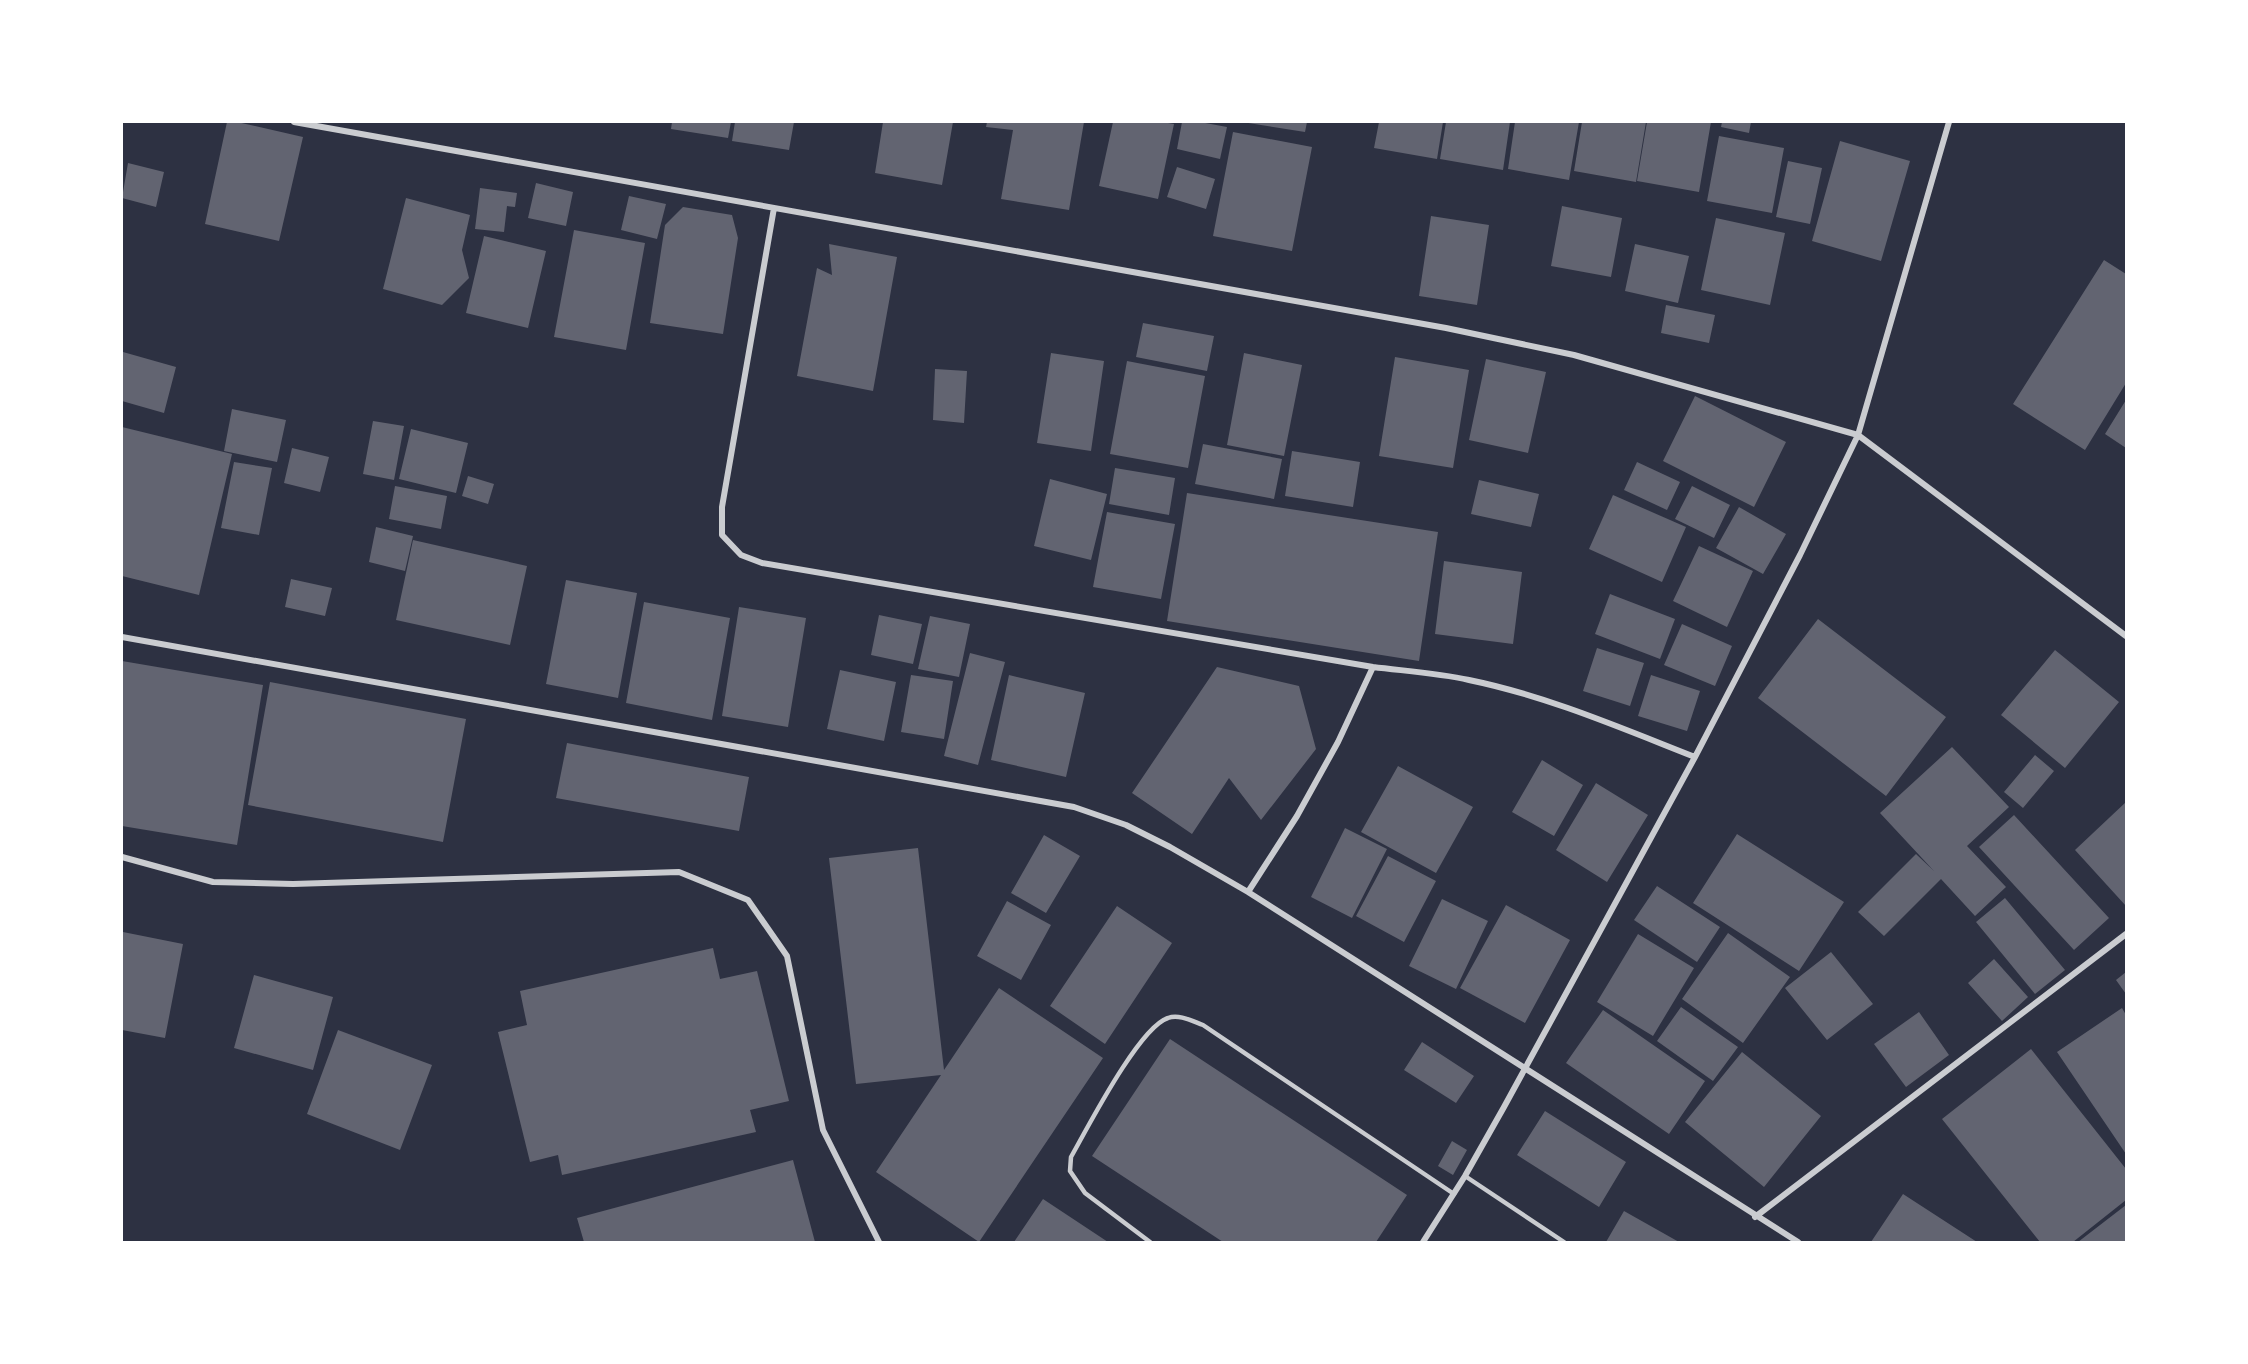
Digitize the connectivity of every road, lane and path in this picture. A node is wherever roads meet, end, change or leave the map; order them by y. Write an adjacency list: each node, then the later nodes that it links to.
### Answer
1 (294, 122): 3 (street)
2 (1949, 122): 4 (street)
3 (774, 208): 4 (street); 7 (street)
4 (1858, 435): 5 (street); 8 (street)
5 (2127, 636)
6 (122, 637): 10 (street)
7 (1373, 667): 8 (street); 10 (street)
8 (1695, 757): 12 (street)
9 (122, 857): 16 (street)
10 (1248, 892): 12 (street)
11 (2127, 934): 15 (street)
12 (1525, 1068): 13 (street); 15 (street)
13 (1465, 1176): 14 (street); 19 (lane)
14 (1454, 1194): 17 (lane); 18 (street)
15 (1755, 1217): 20 (street)
16 (879, 1242)
17 (1150, 1242)
18 (1423, 1242)
19 (1564, 1242)
20 (1798, 1242)

